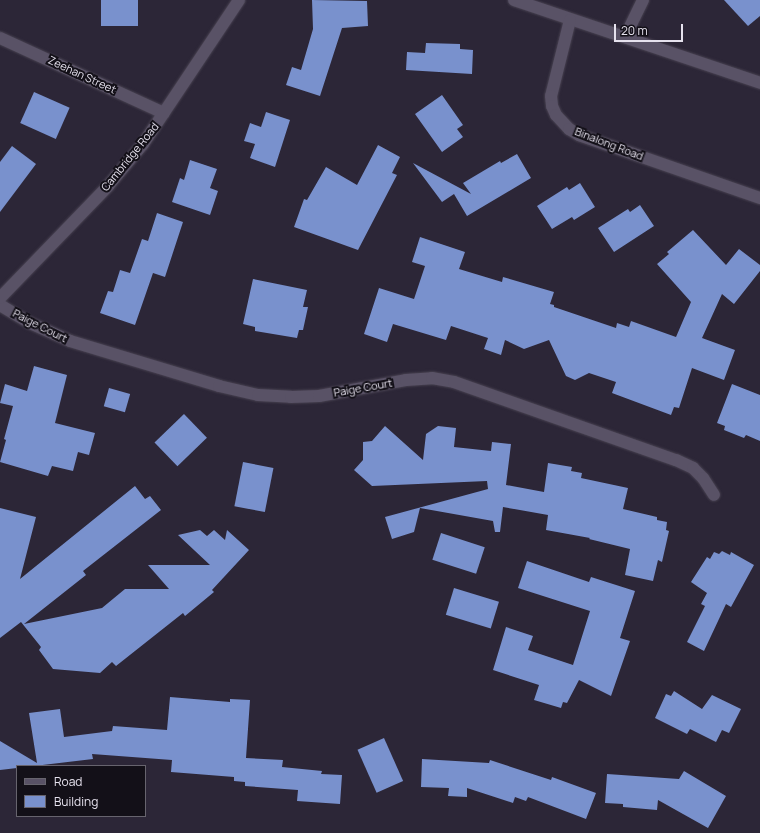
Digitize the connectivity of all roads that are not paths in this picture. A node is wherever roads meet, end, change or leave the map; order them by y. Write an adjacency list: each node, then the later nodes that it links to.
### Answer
1 (239, 0): 8 (street, Cambridge Road)
2 (514, 0): 4 (street)
3 (643, 0): 5 (street)
4 (570, 20): 5 (street); 9 (street, Binalong Road)
5 (625, 37): 7 (street)
6 (0, 38): 8 (street, Zeehan Street)
7 (760, 83)
8 (164, 113): 10 (street, Cambridge Road)
9 (760, 198)
10 (0, 298)
11 (0, 305): 12 (street, Paige Court)
12 (714, 495)

